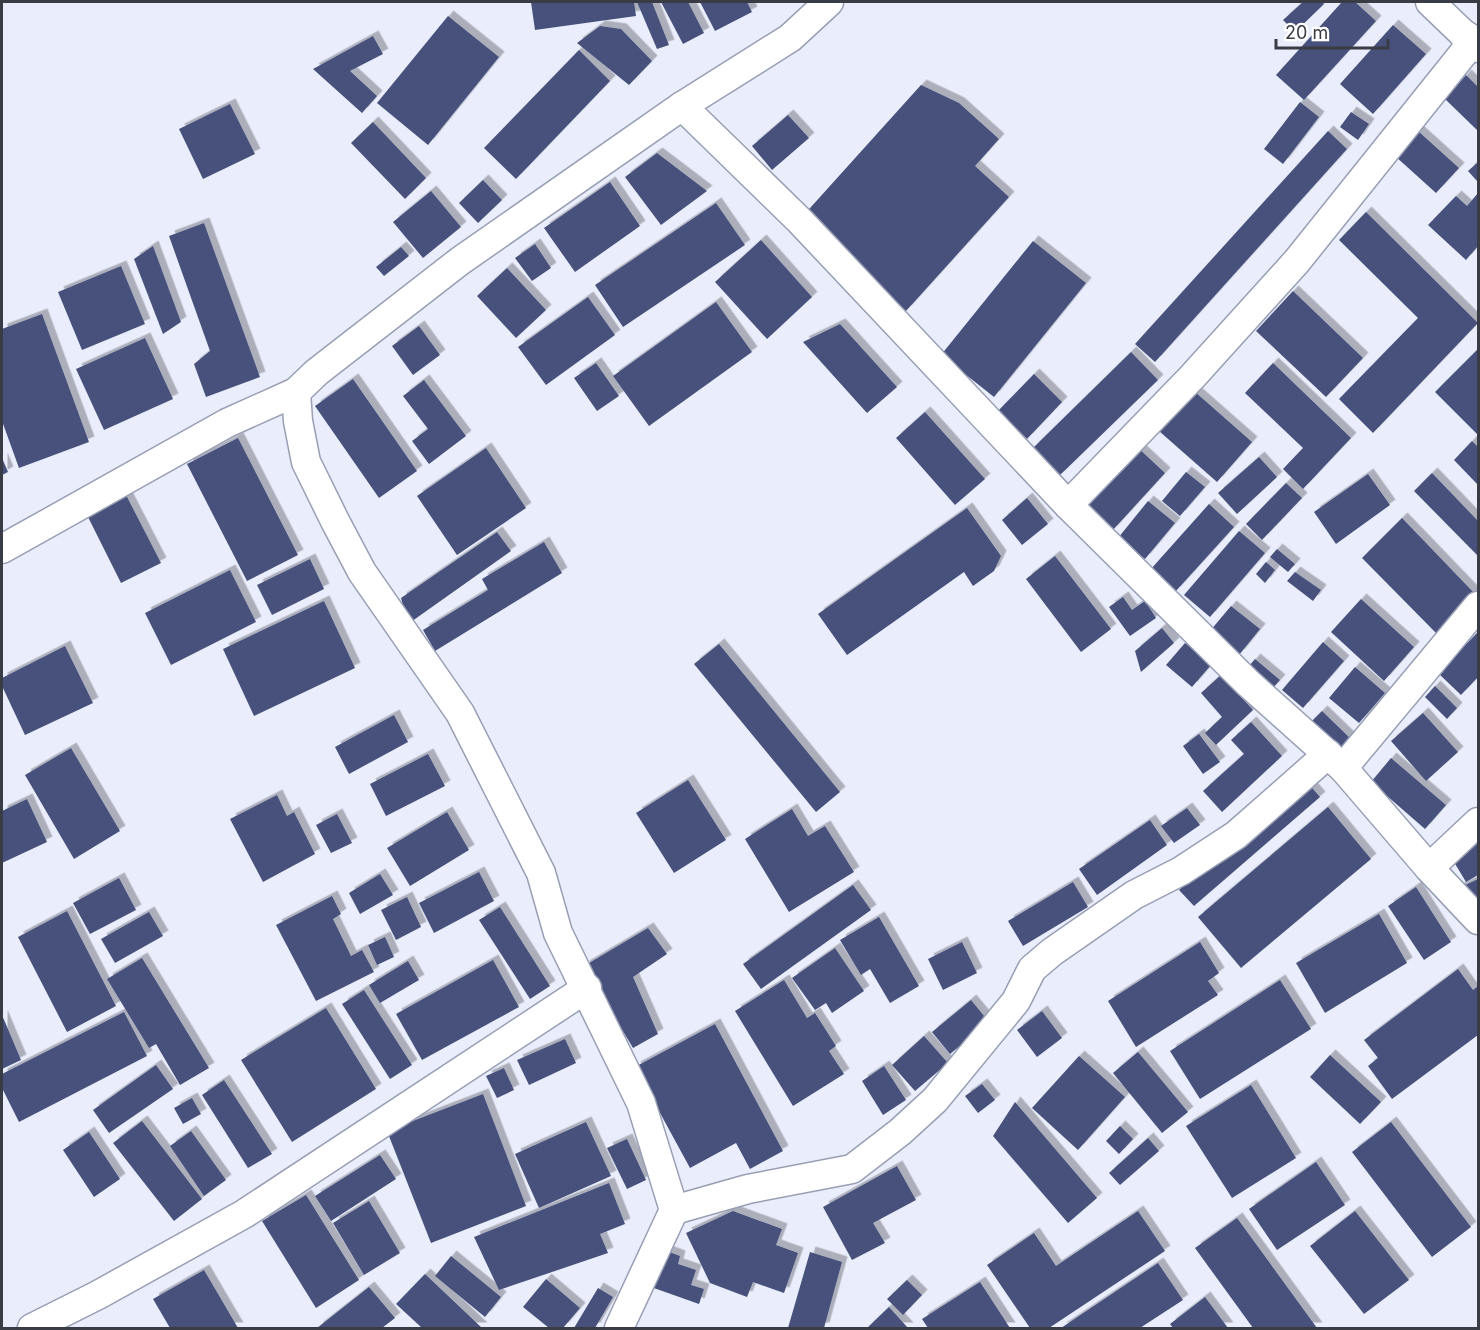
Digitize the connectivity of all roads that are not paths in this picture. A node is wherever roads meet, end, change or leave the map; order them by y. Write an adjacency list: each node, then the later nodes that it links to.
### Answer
1 (828, 2): 4 (street)
2 (1430, 2): 3 (street)
3 (1473, 42): 6 (street)
4 (682, 106): 5 (street); 6 (street)
5 (296, 392): 7 (street); 13 (street)
6 (1068, 504): 9 (street)
7 (2, 549)
8 (1479, 606): 9 (street)
9 (1335, 761): 11 (street); 14 (street)
10 (1479, 822): 11 (street)
11 (1429, 868): 12 (street)
12 (1479, 920)
13 (587, 988): 14 (street); 15 (street)
14 (674, 1210): 16 (street)
15 (32, 1329)
16 (619, 1329)

